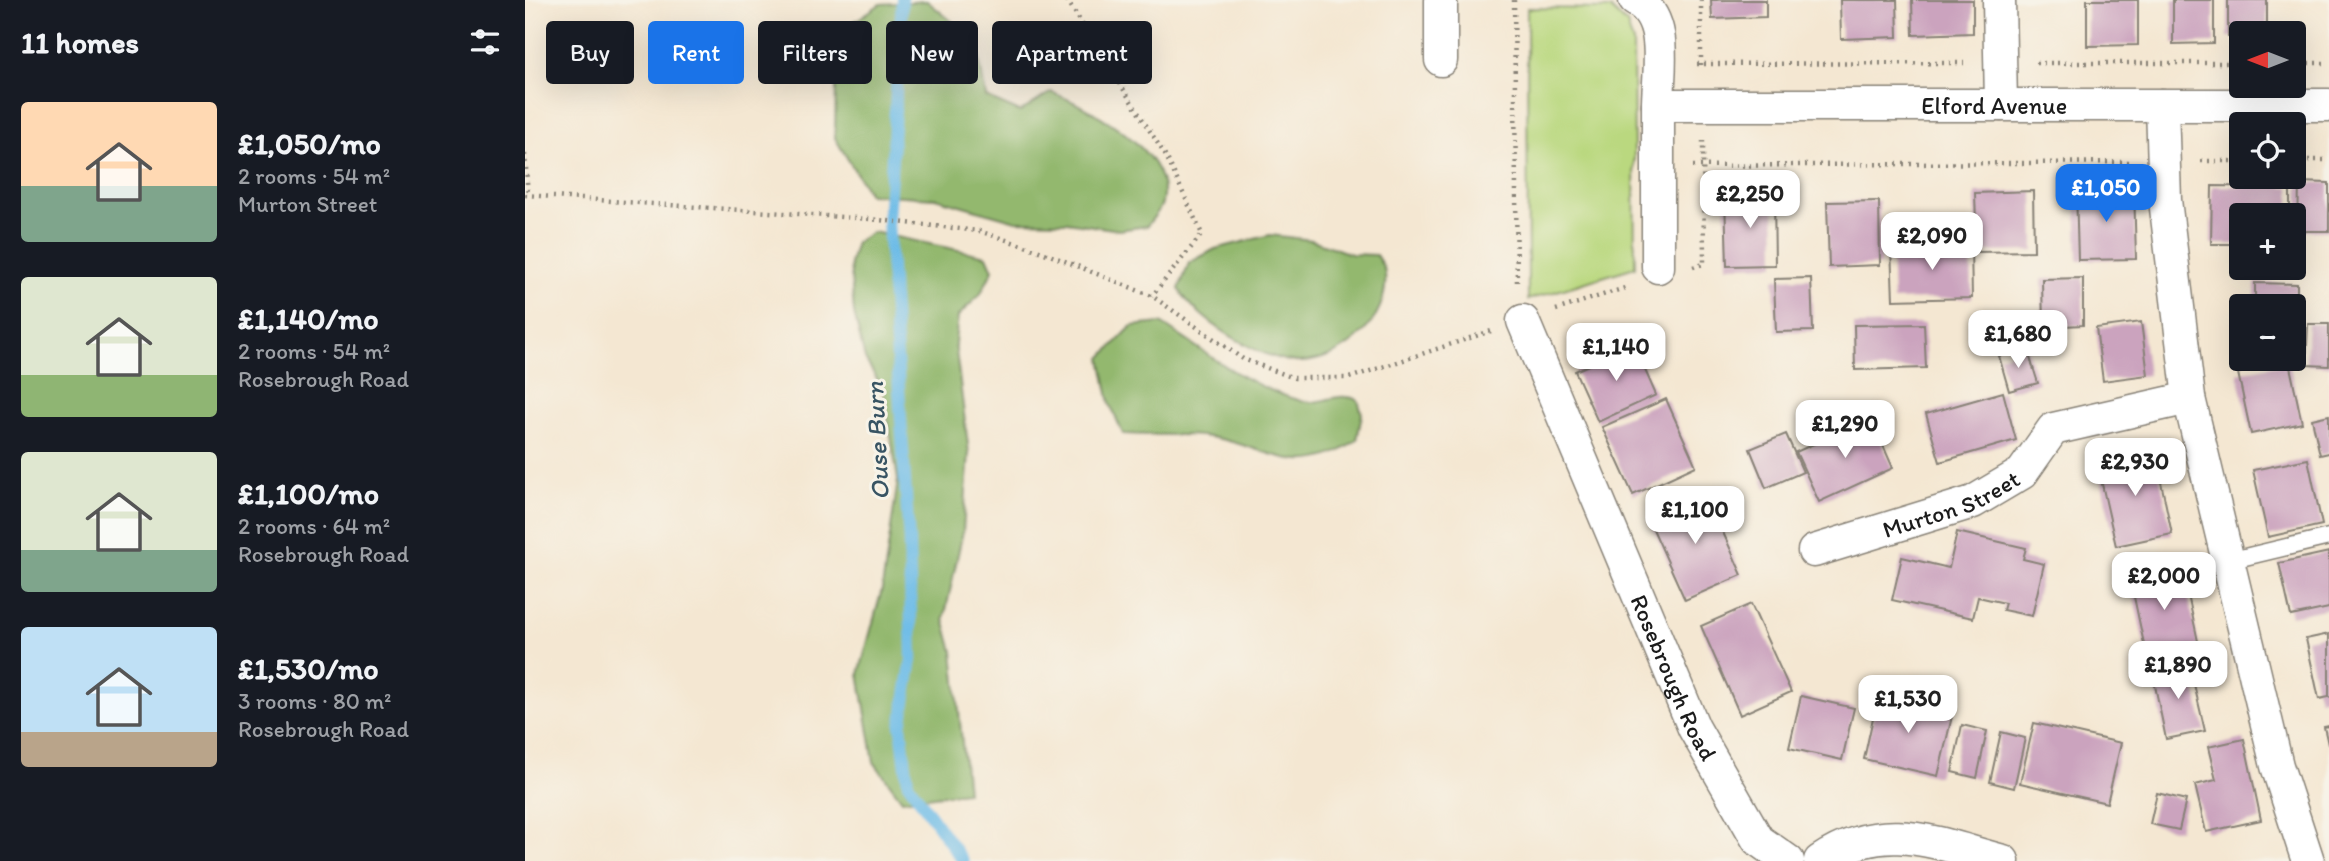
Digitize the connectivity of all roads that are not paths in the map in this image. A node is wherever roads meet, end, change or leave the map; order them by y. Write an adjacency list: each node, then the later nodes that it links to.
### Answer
1 (1441, 0): 4 (street)
2 (1635, 0): 5 (street)
3 (1999, 0): 6 (street)
4 (1441, 60)
5 (1658, 105): 6 (street, Elford Avenue); 9 (street)
6 (2001, 105): 7 (street, Elford Avenue)
7 (2162, 105): 8 (street, Elford Avenue); 11 (street)
8 (2329, 105)
9 (1658, 272)
10 (1523, 321): 15 (street, Rosebrough Road)
11 (2189, 398): 13 (street, Murton Street); 14 (street)
12 (2329, 537): 14 (lane)
13 (1814, 551)
14 (2228, 561): 18 (street)
15 (1788, 861)
16 (1820, 861): 17 (street)
17 (2003, 861)
18 (2308, 861)

